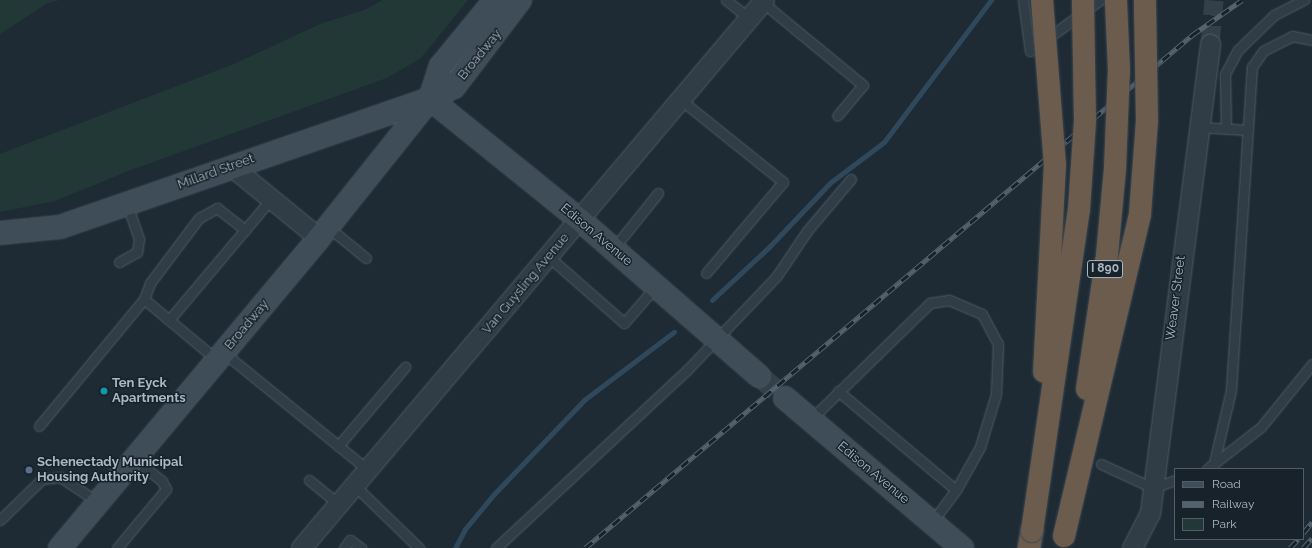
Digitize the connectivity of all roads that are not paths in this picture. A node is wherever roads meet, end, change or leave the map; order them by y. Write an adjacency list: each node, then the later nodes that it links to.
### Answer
1 (495, 0): 15 (street, Broadway)
2 (520, 0): 15 (street, Broadway)
3 (726, 0): 12 (lane)
4 (1023, 0): 7 (lane)
5 (1042, 0): 61 (highway, bridge)
6 (1084, 0): 61 (highway, I 890, bridge)
7 (1100, 0)
8 (1116, 0): 62 (highway, I 890, bridge)
9 (1145, 0): 62 (highway, bridge)
10 (1304, 0): 19 (lane)
11 (763, 1): 12 (street, Van Guysling Avenue); 17 (lane)
12 (749, 18): 16 (street, Van Guysling Avenue)
13 (1312, 40): 20 (lane)
14 (1210, 44): 18 (street, Weaver Street)
15 (430, 98): 21 (street, Millard Street); 26 (street, Edison Avenue); 28 (street, Broadway)
16 (680, 100): 26 (street, Van Guysling Avenue); 34 (lane)
17 (838, 116)
18 (1198, 126): 19 (lane); 55 (street, Weaver Street)
19 (1226, 128): 20 (lane)
20 (1248, 130): 50 (lane)
21 (231, 166): 24 (street); 25 (street, Millard Street)
22 (851, 179): 38 (lane)
23 (658, 193): 30 (lane)
24 (271, 199): 27 (lane); 28 (street)
25 (126, 204): 29 (street, Millard Street); 33 (lane)
26 (580, 220): 30 (street, Edison Avenue); 31 (street, Van Guysling Avenue)
27 (245, 230): 36 (lane); 37 (lane)
28 (323, 232): 32 (lane); 39 (street, Broadway)
29 (0, 233)
30 (613, 249): 35 (street, Edison Avenue)
31 (549, 257): 35 (lane); 51 (street, Van Guysling Avenue)
32 (366, 258)
33 (119, 262)
34 (706, 273)
35 (656, 286): 38 (street, Edison Avenue)
36 (144, 299): 37 (lane); 46 (lane)
37 (169, 320): 39 (lane)
38 (715, 337): 42 (street, Edison Avenue); 69 (lane)
39 (220, 356): 47 (lane); 48 (street, Broadway)
40 (1312, 364): 50 (lane)
41 (405, 367): 47 (lane)
42 (759, 376)
43 (838, 391): 45 (lane); 56 (lane); 56 (lane)
44 (785, 398): 45 (street, Edison Avenue)
45 (810, 420): 60 (street, Edison Avenue)
46 (39, 426)
47 (338, 446): 51 (lane)
48 (134, 459): 57 (street, Broadway); 64 (lane)
49 (1101, 464): 55 (lane)
50 (1210, 468)
51 (368, 470): 54 (street, Van Guysling Avenue)
52 (309, 480): 58 (lane)
53 (1174, 480): 55 (lane)
54 (354, 485): 58 (street, Van Guysling Avenue); 68 (lane)
55 (1154, 488): 71 (street, Weaver Street)
56 (956, 490): 60 (lane)
57 (98, 502): 59 (lane); 63 (street, Broadway)
58 (339, 504): 65 (street, Van Guysling Avenue)
59 (0, 520)
60 (932, 522): 70 (street, Edison Avenue)
61 (1031, 539)
62 (1063, 542)
63 (60, 548)
64 (117, 548)
65 (301, 548)
66 (344, 548): 67 (lane)
67 (361, 548)
68 (419, 548)
69 (496, 548)
70 (962, 548)
71 (1132, 548)

